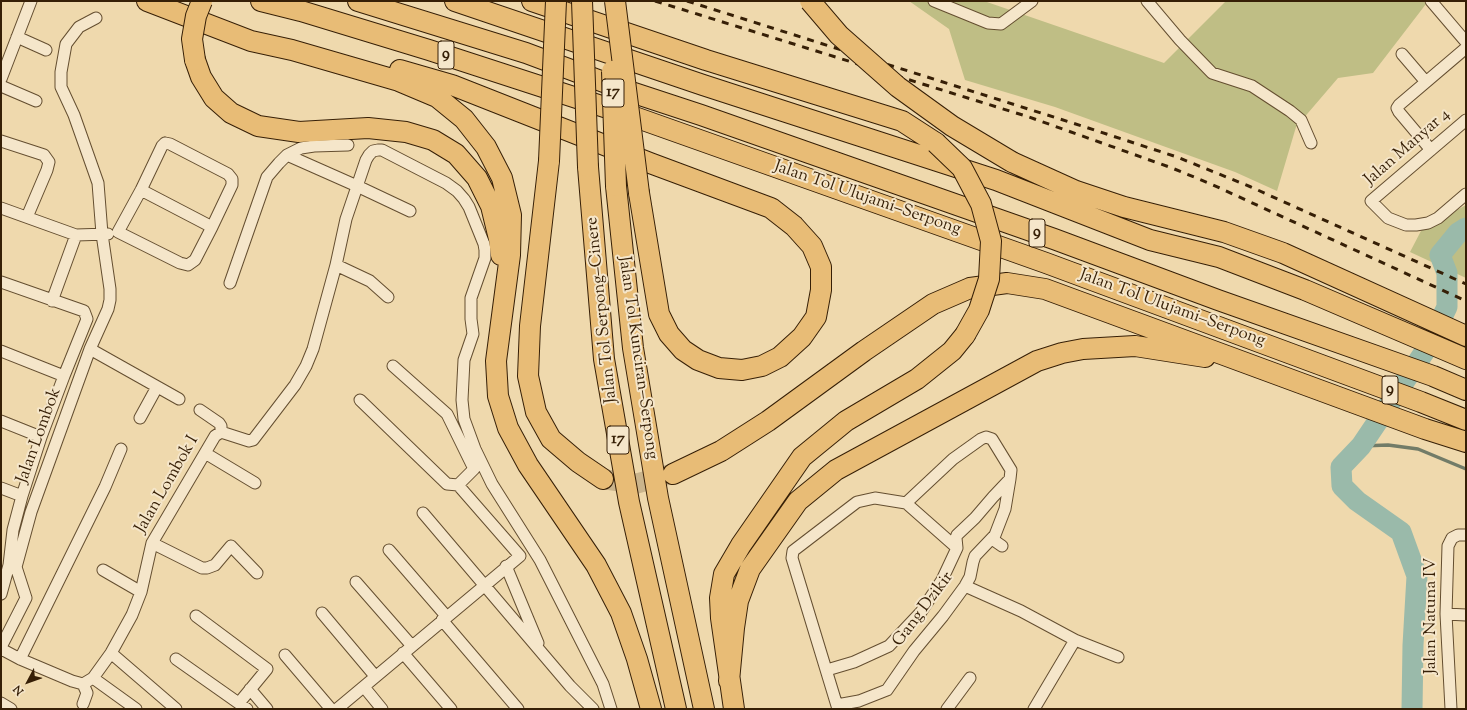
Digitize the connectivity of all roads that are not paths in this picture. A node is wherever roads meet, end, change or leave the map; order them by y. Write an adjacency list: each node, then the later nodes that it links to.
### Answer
1 (31, 1): 17 (street)
2 (147, 1): 21 (highway)
3 (202, 1): 46 (highway, bridge)
4 (261, 1): 62 (highway, Jalan Tol Ulujami–Serpong / 9)
5 (358, 1): 57 (highway, Jalan Tol Ulujami–Serpong / 9)
6 (455, 1): 52 (highway)
7 (532, 1): 111 (highway, bridge)
8 (556, 1): 70 (highway, bridge)
9 (582, 1): 130 (highway, Jalan Tol Serpong–Cinere / 17, bridge)
10 (614, 1): 21 (highway, bridge); 131 (highway, Jalan Tol Kunciran–Serpong / 17, bridge)
11 (810, 1): 49 (highway, bridge)
12 (934, 1): 13 (street)
13 (1032, 1)
14 (1147, 1): 29 (street)
15 (1433, 2): 18 (street)
16 (96, 18): 42 (street, Jalan Lombok)
17 (17, 37): 20 (street); 23 (street)
18 (1466, 42)
19 (1466, 48): 24 (street)
20 (46, 50)
21 (292, 50): 46 (highway)
22 (1402, 54): 24 (street)
23 (1, 79)
24 (1426, 82): 31 (street)
25 (1, 86): 26 (street)
26 (36, 100)
27 (1466, 120): 31 (street, Jalan Manyar 4)
28 (1, 141): 38 (street)
29 (1311, 143)
30 (348, 145): 32 (street)
31 (1431, 150): 35 (street, Jalan Manyar 4)
32 (287, 156): 33 (street); 45 (street)
33 (357, 186): 37 (street); 43 (street); 128 (street)
34 (141, 190): 39 (street); 39 (street); 40 (street)
35 (1466, 194)
36 (1, 208): 38 (street)
37 (410, 211)
38 (27, 217): 41 (street)
39 (212, 227): 40 (street)
40 (118, 232): 42 (street)
41 (76, 234): 42 (street); 48 (street)
42 (102, 234): 50 (street, Jalan Lombok)
43 (336, 265): 47 (street); 64 (street)
44 (1, 282): 48 (street)
45 (230, 283)
46 (505, 290): 129 (highway)
47 (388, 297)
48 (52, 301): 55 (street)
49 (1466, 336)
50 (90, 349): 56 (street); 99 (street, Jalan Lombok)
51 (1, 351): 55 (street)
52 (1465, 359)
53 (1249, 364): 66 (highway); 69 (highway); 111 (highway)
54 (393, 366): 73 (street)
55 (64, 376): 65 (street)
56 (157, 387): 58 (street); 61 (street)
57 (1466, 390)
58 (179, 399)
59 (360, 400): 73 (street)
60 (200, 410): 64 (street)
61 (140, 418)
62 (1466, 420)
63 (1, 421): 65 (street)
64 (221, 432): 68 (street, Jalan Lombok I)
65 (41, 437): 75 (street)
66 (1466, 442)
67 (121, 449): 105 (street)
68 (205, 454): 72 (street); 80 (street, Jalan Lombok I)
69 (673, 474)
70 (603, 479)
71 (1010, 479): 76 (street); 79 (street, Gang Dzikir); 82 (street)
72 (255, 483)
73 (458, 485): 85 (street)
74 (1, 488): 75 (street)
75 (22, 496): 84 (street)
76 (906, 503): 82 (street); 107 (street)
77 (423, 513): 89 (street)
78 (1466, 535): 94 (street, Jalan Natuna IV)
79 (992, 539): 81 (street); 90 (street, Gang Dzikir)
80 (152, 543): 87 (street); 91 (street, Jalan Lombok I)
81 (1002, 546)
82 (957, 548): 107 (street)
83 (389, 550): 97 (street)
84 (5, 564): 92 (street)
85 (506, 566): 89 (street); 102 (street)
86 (103, 570): 91 (street)
87 (257, 573)
88 (356, 582): 100 (street)
89 (484, 585): 97 (street); 102 (street)
90 (965, 586): 98 (street); 117 (street, Gang Dzikir)
91 (141, 592): 101 (street, Jalan Lombok I)
92 (1, 594)
93 (322, 614): 108 (street)
94 (1446, 614): 95 (street); 135 (street, Jalan Natuna IV)
95 (1466, 615)
96 (196, 616): 113 (street)
97 (444, 619): 100 (street); 126 (street)
98 (1074, 640): 104 (street); 134 (street)
99 (1, 649): 105 (street, Jalan Lombok)
100 (408, 649): 108 (street); 125 (street)
101 (111, 653): 110 (street, Jalan Lombok I); 120 (street)
102 (542, 653): 127 (street)
103 (286, 655): 122 (street)
104 (1118, 657)
105 (20, 659): 110 (street, Jalan Lombok)
106 (176, 659): 116 (street)
107 (827, 670): 117 (street)
108 (375, 676): 112 (street)
109 (970, 678): 133 (street)
110 (88, 681): 115 (street); 119 (street, Jalan Lombok)
111 (729, 681): 132 (highway)
112 (364, 687): 123 (street); 124 (street)
113 (250, 689): 116 (street); 121 (street)
114 (1, 704): 118 (street)
115 (82, 704)
116 (243, 706)
117 (838, 707)
118 (11, 709)
119 (136, 709)
120 (176, 709)
121 (267, 709)
122 (331, 709)
123 (338, 709)
124 (382, 709)
125 (450, 709)
126 (518, 709)
127 (593, 709)
128 (611, 709)
129 (651, 709)
130 (676, 709)
131 (704, 709)
132 (734, 709)
133 (947, 709)
134 (1034, 709)
135 (1451, 709)

